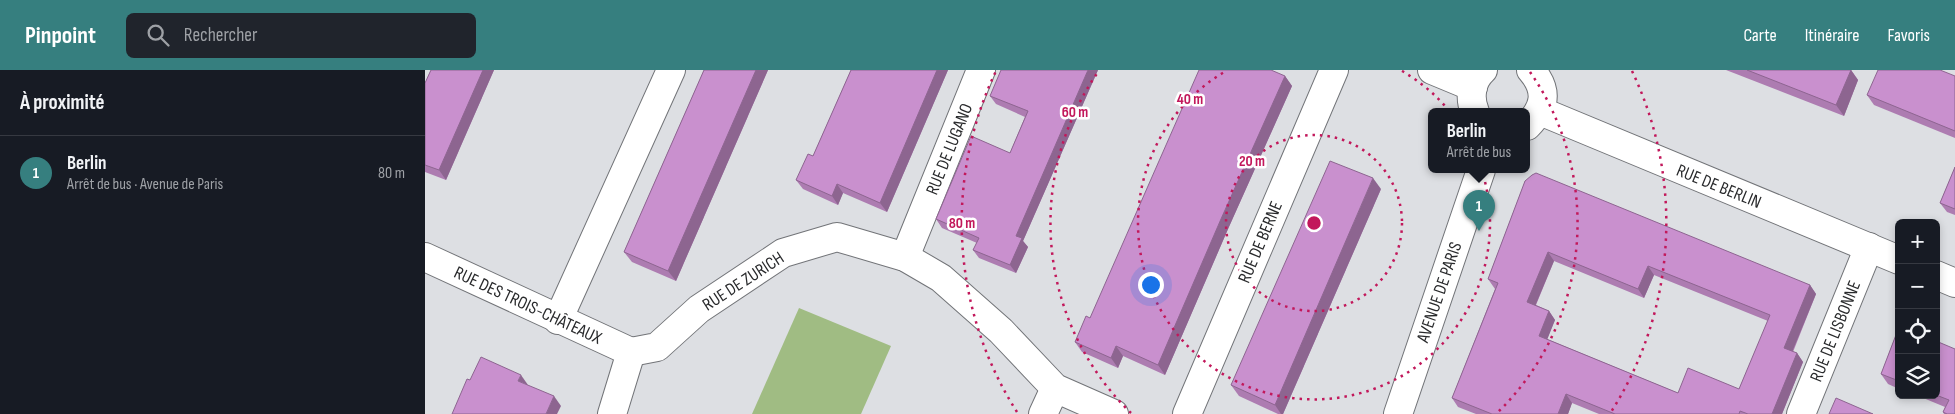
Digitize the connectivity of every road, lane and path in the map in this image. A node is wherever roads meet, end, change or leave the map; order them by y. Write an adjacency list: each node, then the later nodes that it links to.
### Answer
1 (671, 70): 15 (street)
2 (981, 70): 10 (street, RUE DE LUGANO)
3 (1334, 70): 21 (street, RUE DE BERNE)
4 (1432, 70): 6 (street)
5 (1531, 70): 7 (street)
6 (1477, 90)
7 (1533, 119): 9 (street, RUE DE BERLIN)
8 (1480, 173): 22 (street, AVENUE DE PARIS)
9 (1869, 247): 12 (street, RUE DE BERLIN); 23 (street, RUE DE LISBONNE)
10 (905, 256): 16 (street, RUE DE ZURICH); 17 (street, RUE DE ZURICH)
11 (425, 257): 15 (street, RUE DES TROIS-CHÂTEAUX)
12 (1895, 258)
13 (1940, 277): 14 (street)
14 (1955, 283)
15 (558, 320): 16 (street, RUE DES TROIS-CHÂTEAUX)
16 (631, 352): 18 (street)
17 (1055, 388): 19 (street); 20 (street, RUE DE ZURICH)
18 (611, 414)
19 (1043, 414)
20 (1114, 414)
21 (1187, 414)
22 (1398, 414)
23 (1801, 414)

